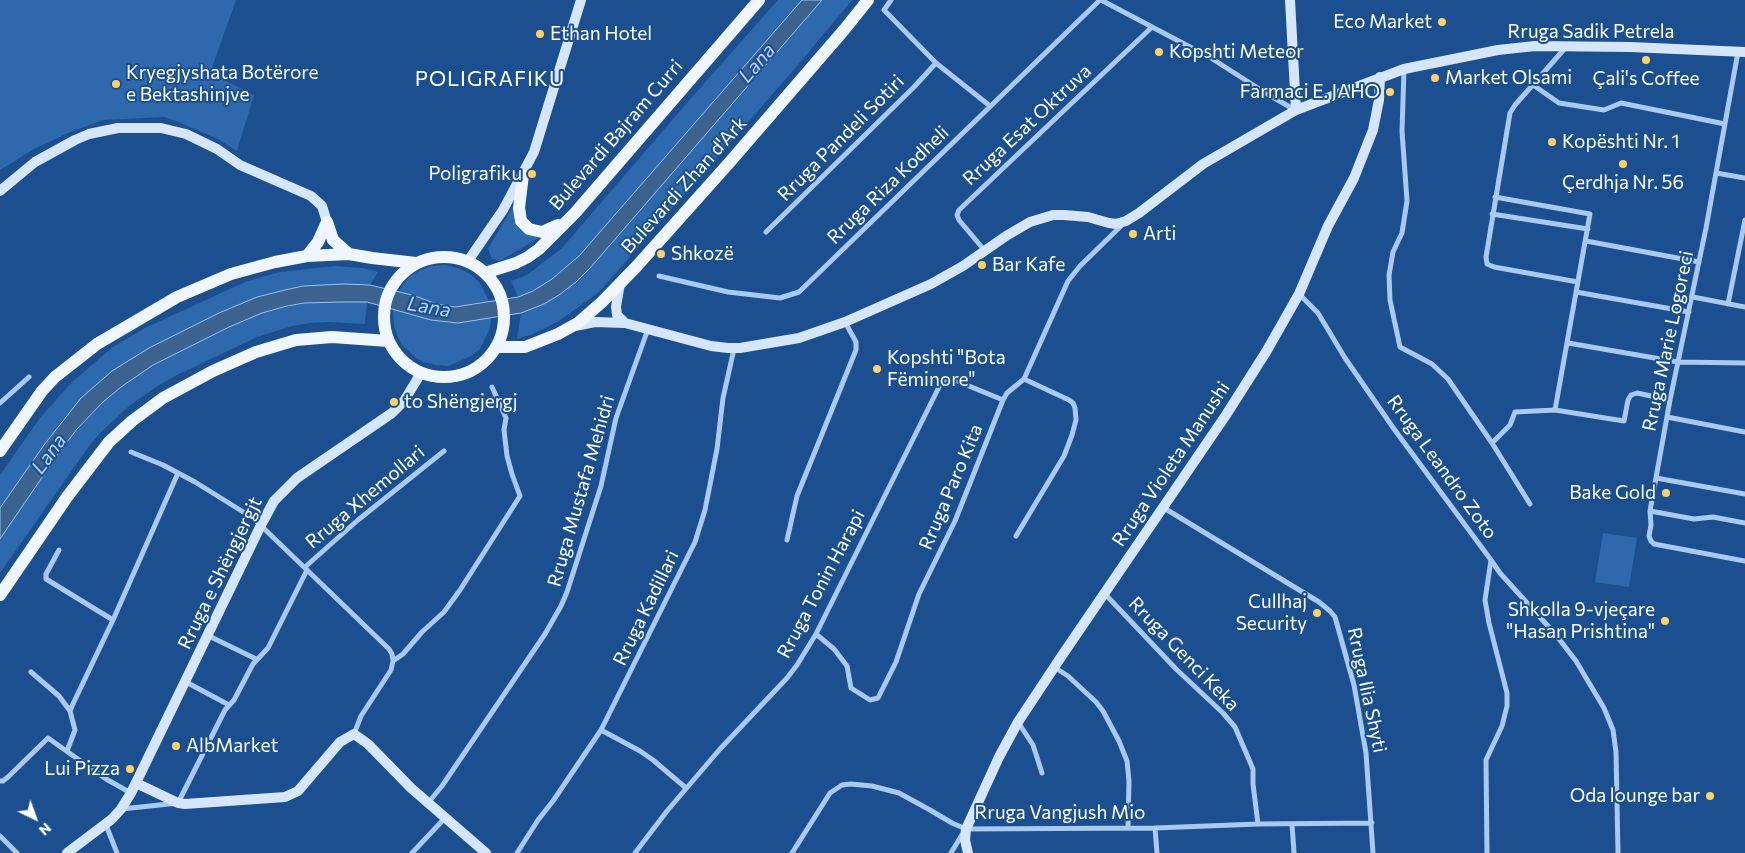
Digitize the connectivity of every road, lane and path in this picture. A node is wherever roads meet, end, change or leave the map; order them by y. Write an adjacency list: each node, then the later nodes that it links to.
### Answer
1 (581, 0): 18 (main road)
2 (759, 0): 22 (main road, Bulevardi Bajram Curri)
3 (868, 0): 39 (main road, Bulevardi Zhan d'Ark)
4 (891, 0): 10 (street)
5 (1101, 0): 7 (street); 14 (street, Rruga Riza Kodheli)
6 (1290, 0): 15 (main road)
7 (1152, 27): 15 (street); 30 (street, Rruga Esat Oktruva)
8 (1568, 46): 9 (main road, Rruga Sadik Petrela); 11 (main road, Rruga Sadik Petrela); 13 (street)
9 (1742, 52): 16 (street, Rruga Marie Logoreci)
10 (936, 64): 14 (street); 28 (street, Rruga Pandeli Sotiri)
11 (1404, 69): 12 (main road, Rruga Sadik Petrela); 66 (street)
12 (1380, 77): 15 (main road, Rruga Sadik Petrela); 41 (main road, Rruga Violeta Manushi)
13 (1533, 84): 16 (street); 21 (street)
14 (990, 106): 37 (street, Rruga Riza Kodheli)
15 (1296, 110): 25 (main road, Rruga Sadik Petrela)
16 (1725, 124): 17 (street, Rruga Marie Logoreci)
17 (1716, 173): 19 (street); 34 (street, Rruga Marie Logoreci)
18 (523, 175): 22 (main road); 33 (main road)
19 (1745, 178)
20 (0, 191): 26 (main road)
21 (1495, 198): 23 (street); 27 (street)
22 (575, 213): 36 (main road, Bulevardi Bajram Curri)
23 (1492, 214): 27 (street); 38 (street)
24 (1745, 220): 43 (street)
25 (1126, 221): 30 (main road); 58 (street, Rruga Paro Kita)
26 (326, 222): 31 (main road); 32 (main road)
27 (1588, 229): 29 (street)
28 (766, 232)
29 (1586, 241): 34 (street); 38 (street)
30 (985, 251): 46 (main road)
31 (349, 254): 32 (main road); 35 (main road)
32 (307, 256): 67 (main road)
33 (468, 261): 35 (main road); 36 (main road)
34 (1700, 262): 42 (street, Rruga Marie Logoreci)
35 (416, 263): 50 (main road)
36 (485, 273): 52 (main road)
37 (659, 276)
38 (1578, 282): 40 (street)
39 (620, 283): 47 (main road); 48 (main road, Bulevardi Zhan d'Ark)
40 (1576, 292): 45 (street); 51 (street)
41 (1299, 294): 74 (main road, Rruga Violeta Manushi); 81 (street, Rruga Leandro Zoto)
42 (1693, 297): 43 (street); 45 (street, Rruga Marie Logoreci)
43 (1728, 304): 44 (street)
44 (1745, 307)
45 (1690, 312): 54 (street, Rruga Marie Logoreci)
46 (845, 322): 53 (main road); 79 (street)
47 (625, 323): 48 (main road); 49 (main road)
48 (572, 327): 52 (main road, Bulevardi Zhan d'Ark)
49 (648, 329): 53 (main road); 106 (street, Rruga Mustafa Mehidri)
50 (388, 341): 56 (main road); 85 (main road)
51 (1568, 343): 54 (street); 63 (street)
52 (496, 347): 56 (main road)
53 (734, 348): 97 (street, Rruga Kadillari)
54 (1678, 362): 55 (street); 61 (street, Rruga Marie Logoreci)
55 (1745, 362)
56 (421, 373): 77 (main road, Rruga e Shëngjergjt)
57 (29, 377): 62 (street)
58 (1024, 378): 60 (street, Rruga Paro Kita); 78 (street)
59 (492, 387): 90 (street)
60 (1003, 400): 87 (street, Rruga Tonin Harapi); 87 (street, Rruga Paro Kita)
61 (1670, 400): 63 (street); 64 (street, Rruga Marie Logoreci)
62 (0, 403)
63 (1555, 410): 66 (street)
64 (1667, 417): 65 (street); 71 (street, Rruga Marie Logoreci)
65 (1745, 432)
66 (1492, 443): 73 (street)
67 (0, 451)
68 (444, 451): 83 (street, Rruga Xhemollari)
69 (131, 452): 70 (street, Rruga Xhemollari)
70 (178, 473): 77 (street, Rruga Xhemollari); 86 (street)
71 (1656, 478): 72 (street); 75 (street, Rruga Marie Logoreci)
72 (1745, 494)
73 (1530, 504)
74 (1164, 508): 84 (main road, Rruga Violeta Manushi); 109 (street, Rruga Ilia Shyti)
75 (1650, 511): 76 (street); 82 (street, Rruga Marie Logoreci)
76 (1745, 523)
77 (261, 525): 83 (street, Rruga Xhemollari); 88 (main road, Rruga e Shëngjergjt)
78 (1016, 536)
79 (787, 540)
80 (59, 550): 86 (street)
81 (1491, 560): 130 (street, Rruga Leandro Zoto); 131 (street)
82 (1745, 561)
83 (306, 568): 89 (street); 90 (street, Rruga Xhemollari)
84 (1104, 594): 91 (main road, Rruga Violeta Manushi); 111 (street, Rruga Genci Keka)
85 (0, 595)
86 (113, 620): 95 (street)
87 (816, 634): 103 (street, Rruga Tonin Harapi)
88 (209, 636): 89 (street); 93 (main road, Rruga e Shëngjergjt)
89 (256, 660): 94 (street)
90 (393, 661): 98 (street)
91 (1054, 667): 96 (main road, Rruga Violeta Manushi); 113 (street)
92 (31, 672): 95 (street)
93 (186, 682): 94 (street); 102 (main road, Rruga e Shëngjergjt)
94 (229, 705): 105 (street)
95 (70, 711): 99 (street)
96 (1018, 722): 100 (street); 115 (main road, Rruga Violeta Manushi)
97 (601, 730): 103 (street); 122 (street, Rruga Kadillari)
98 (354, 734): 105 (main road); 106 (main road)
99 (67, 751): 101 (street); 104 (street)
100 (1042, 773)
101 (0, 781)
102 (136, 783): 104 (main road, Rruga e Shëngjergjt); 105 (main road)
103 (686, 788): 123 (street, Rruga Tonin Harapi)
104 (131, 793): 107 (main road, Rruga e Shëngjergjt)
105 (178, 803): 107 (street)
106 (428, 803): 108 (main road)
107 (121, 809): 110 (main road, Rruga e Shëngjergjt)
108 (445, 818): 120 (street); 121 (main road)
109 (1372, 822): 112 (street, Rruga Vangjush Mio); 129 (street, Rruga Ilia Shyti)
110 (106, 824): 118 (main road, Rruga e Shëngjergjt); 119 (street)
111 (1258, 824): 112 (street, Rruga Vangjush Mio); 114 (street, Rruga Vangjush Mio)
112 (1292, 824): 128 (street)
113 (1128, 828): 114 (street, Rruga Vangjush Mio); 115 (street, Rruga Vangjush Mio)
114 (1155, 828): 127 (street)
115 (966, 829): 124 (street, Rruga Vangjush Mio); 125 (street, Rruga Violeta Manushi); 126 (main road)
116 (0, 836): 117 (street)
117 (17, 853)
118 (67, 853)
119 (117, 853)
120 (412, 853)
121 (486, 853)
122 (517, 853)
123 (635, 853)
124 (792, 853)
125 (951, 853)
126 (968, 853)
127 (1157, 853)
128 (1294, 853)
129 (1373, 853)
130 (1487, 853)
131 (1618, 853)

